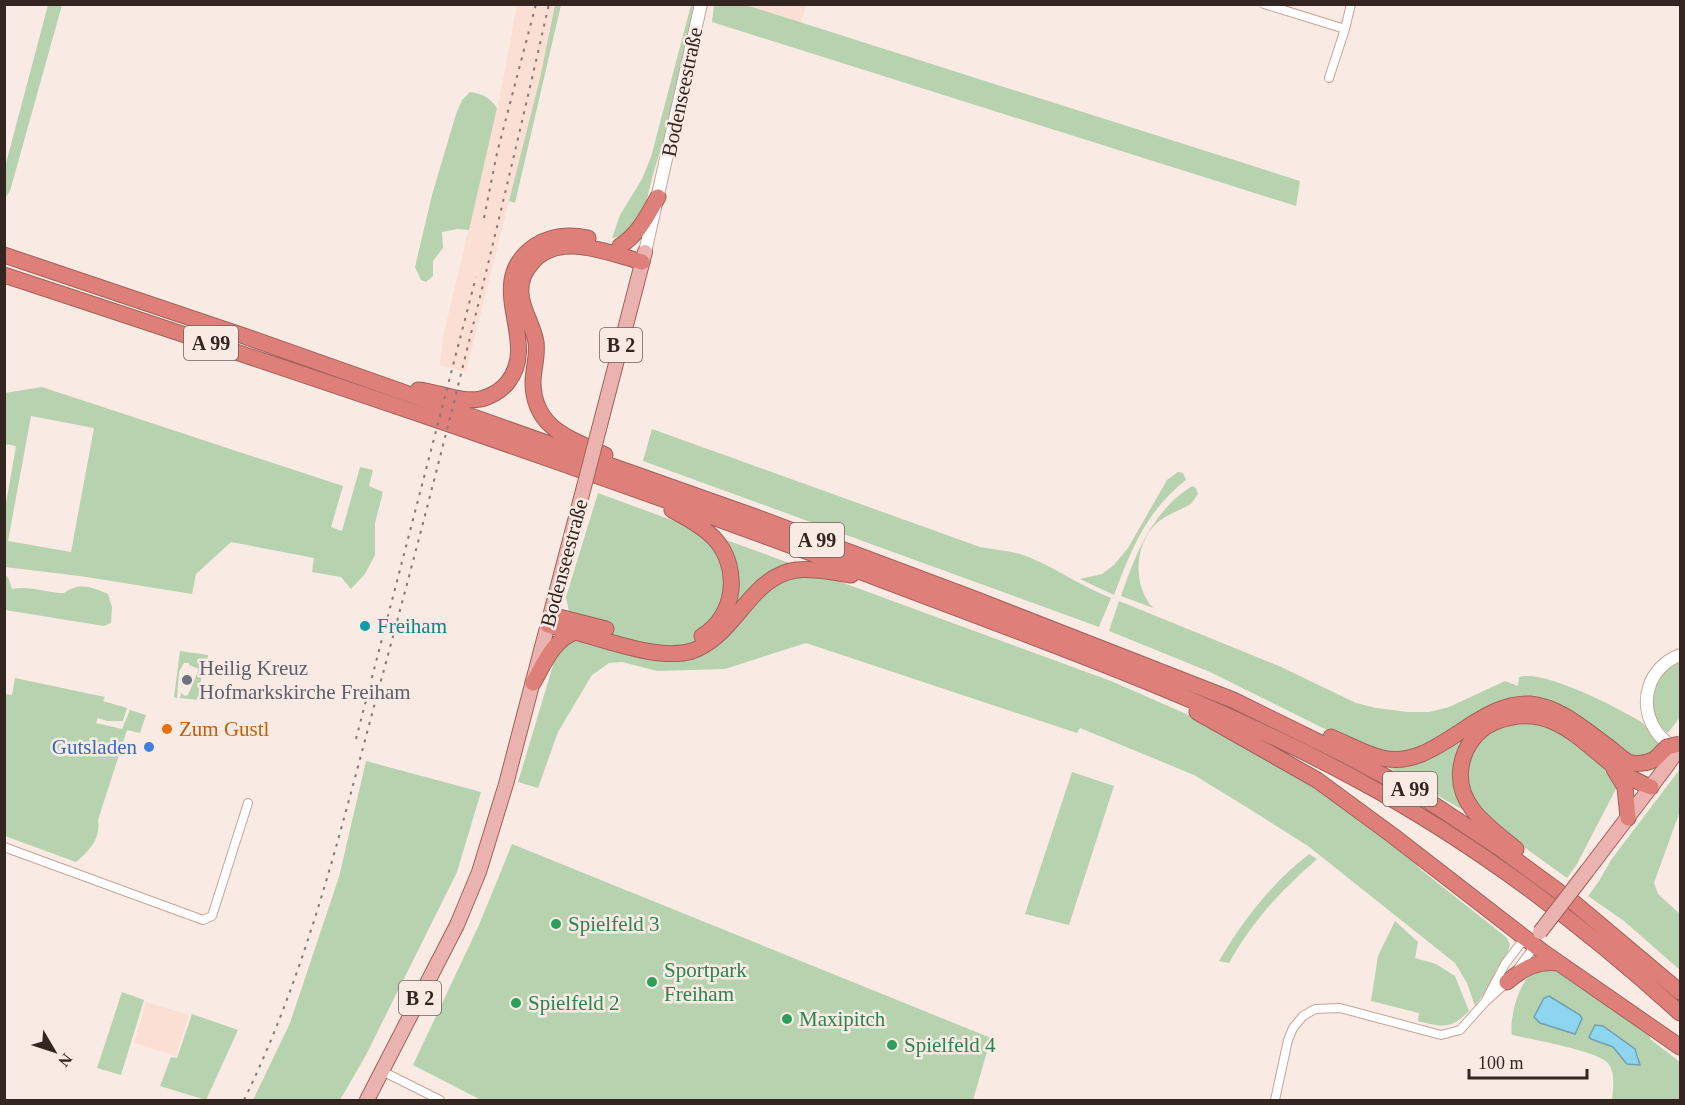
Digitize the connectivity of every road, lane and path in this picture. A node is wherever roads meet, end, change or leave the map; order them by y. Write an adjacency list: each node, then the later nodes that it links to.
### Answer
1 (701, 4): 6 (main road, Bodenseestraße)
2 (1264, 4): 4 (street)
3 (1351, 4): 4 (street)
4 (1345, 30): 5 (street)
5 (1329, 78)
6 (658, 197): 8 (highway); 10 (main road, Bodenseestraße)
7 (596, 245): 8 (highway); 12 (highway); 13 (highway)
8 (618, 251): 10 (highway)
9 (4, 255): 12 (highway, A 99)
10 (644, 257): 16 (main road, Bodenseestraße / B 2, bridge)
11 (4, 274): 14 (highway, A 99)
12 (388, 386): 13 (highway, A 99)
13 (661, 484): 22 (highway, A 99)
14 (638, 490): 15 (highway, A 99); 18 (highway)
15 (880, 579): 18 (highway); 20 (highway, A 99)
16 (550, 620): 17 (highway); 21 (main road, Bodenseestraße / B 2)
17 (576, 629): 18 (highway); 21 (highway)
18 (599, 633)
19 (1680, 655): 24 (main road)
20 (1140, 678): 33 (highway); 37 (highway, A 99)
21 (534, 683): 39 (main road, Bodenseestraße / B 2)
22 (1233, 700): 26 (highway); 32 (highway, A 99)
23 (1680, 746): 27 (highway, bridge)
24 (1680, 753)
25 (1606, 759): 28 (highway); 30 (highway); 32 (highway)
26 (1629, 762): 27 (highway); 28 (highway)
27 (1660, 763): 28 (main road)
28 (1651, 787): 30 (main road)
29 (248, 803): 31 (street)
30 (1628, 818): 33 (main road, bridge)
31 (4, 847)
32 (1573, 902): 36 (highway, A 99)
33 (1536, 938): 34 (highway); 35 (street)
34 (1559, 963): 35 (highway); 38 (highway)
35 (1502, 983): 42 (street)
36 (1680, 992)
37 (1680, 1013)
38 (1680, 1047)
39 (382, 1071): 40 (main road, Bodenseestraße / B 2); 41 (street)
40 (367, 1101)
41 (440, 1101)
42 (1275, 1101)

